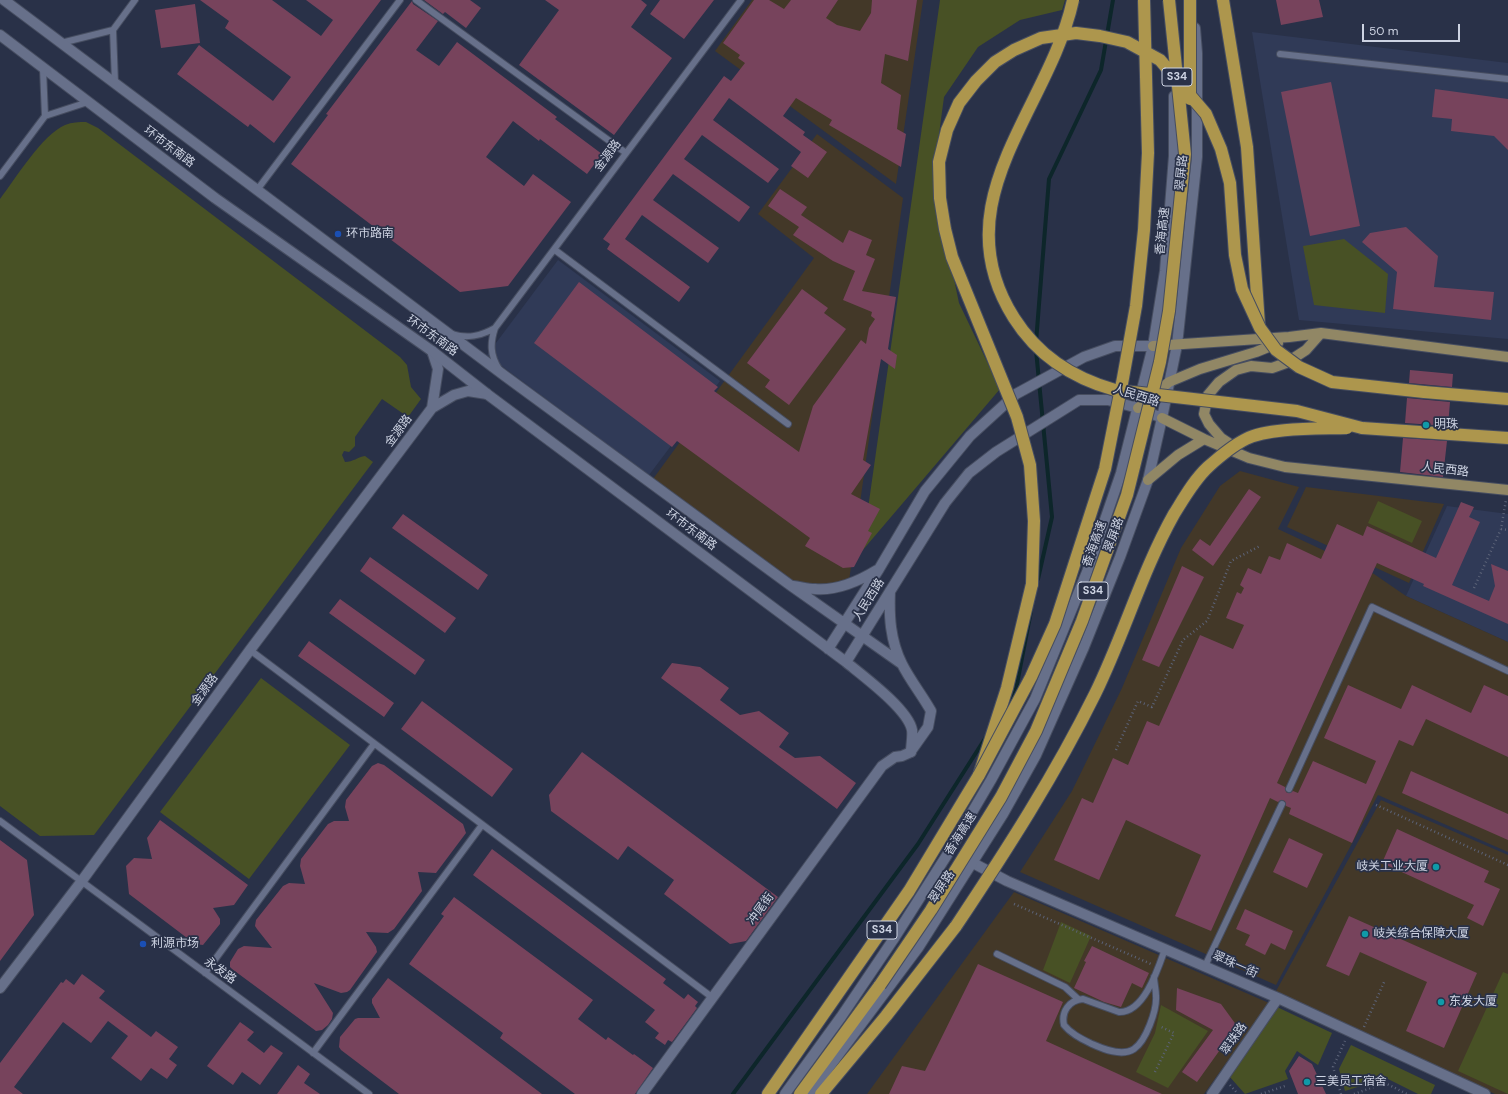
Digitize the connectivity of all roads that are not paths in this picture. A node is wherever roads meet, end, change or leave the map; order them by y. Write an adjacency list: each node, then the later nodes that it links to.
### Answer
1 (4, 0): 14 (main road, 环市东南路)
2 (135, 0): 12 (lane)
3 (400, 0): 24 (lane)
4 (416, 0): 21 (lane)
5 (741, 0): 21 (lane, 金源路)
6 (1073, 0): 43 (highway, bridge)
7 (1144, 0): 61 (highway, 香海高速 / S34, bridge)
8 (1170, 0): 22 (highway, 香海高速 / S34, bridge); 32 (main road, 翠屏路)
9 (1190, 0): 22 (highway, bridge)
10 (1193, 0): 31 (main road, 翠屏路)
11 (1223, 0): 27 (highway)
12 (113, 30): 14 (lane); 18 (lane)
13 (0, 35): 16 (main road, 环市东南路)
14 (61, 43): 18 (main road, 环市东南路)
15 (1280, 54): 17 (lane)
16 (43, 69): 19 (main road, 环市东南路); 20 (lane)
17 (1508, 79)
18 (115, 83): 24 (main road, 环市东南路)
19 (88, 102): 20 (lane); 33 (main road, 环市东南路)
20 (45, 116): 23 (lane)
21 (626, 153): 25 (lane, 金源路)
22 (1185, 154): 82 (highway, 香海高速 / S34, bridge)
23 (0, 176)
24 (257, 190): 28 (main road, 环市东南路)
25 (555, 250): 26 (lane, 金源路); 42 (lane)
26 (495, 328): 28 (lane); 35 (lane)
27 (1260, 328): 38 (highway, bridge); 61 (highway, bridge)
28 (446, 332): 35 (main road, 环市东南路)
29 (1321, 333): 30 (main road, 人民西路); 34 (main road, 人民西路); 46 (main road)
30 (1289, 337): 31 (main road, 人民西路); 36 (main road)
31 (1176, 345): 32 (main road, 人民西路); 36 (main road, 翠屏路)
32 (1153, 346): 40 (main road, 翠屏路); 49 (main road, 人民西路)
33 (432, 351): 37 (main road, 环市东南路); 39 (main road)
34 (1508, 357)
35 (505, 376): 50 (main road, 环市东南路)
36 (1169, 382): 40 (main road); 41 (main road, 翠屏路)
37 (487, 394): 39 (main road); 54 (main road, 环市东南路)
38 (1508, 399)
39 (432, 408): 55 (main road, 金源路)
40 (1138, 408): 41 (main road, 人民西路); 51 (main road, 人民西路); 81 (main road, 翠屏路)
41 (1162, 418): 45 (main road, 人民西路); 47 (main road, 翠屏路)
42 (788, 424)
43 (1362, 428): 44 (highway); 84 (highway, bridge)
44 (1508, 438)
45 (1204, 439): 46 (main road, 人民西路); 47 (main road)
46 (1249, 458): 48 (main road, 人民西路)
47 (1148, 480): 66 (main road, 翠屏路)
48 (1508, 490)
49 (879, 570): 50 (main road); 52 (main road, 人民西路)
50 (790, 585): 52 (main road, 环市东南路)
51 (890, 591): 53 (main road, 人民西路); 57 (main road)
52 (845, 624): 53 (main road, 环市东南路); 54 (main road, 人民西路)
53 (862, 636): 56 (main road, 人民西路); 57 (main road, 环市东南路)
54 (828, 649): 56 (main road, 环市东南路)
55 (250, 650): 59 (lane); 67 (main road, 金源路)
56 (846, 662): 60 (main road, 环市东南路)
57 (902, 664): 60 (main road)
58 (1508, 671): 62 (lane)
59 (374, 744): 65 (lane); 71 (lane)
60 (911, 752): 74 (main road, 冲尾街)
61 (979, 775): 80 (highway, 香海高速 / S34)
62 (1289, 789)
63 (1282, 804): 70 (lane)
64 (0, 821): 67 (lane, 永发路)
65 (482, 825): 74 (lane); 77 (lane)
66 (973, 863): 68 (main road, 翠珠一街); 83 (main road, 翠屏路)
67 (81, 882): 71 (lane, 永发路); 73 (main road, 金源路)
68 (1165, 949): 70 (main road, 翠珠一街); 72 (lane)
69 (997, 954): 76 (lane)
70 (1205, 966): 75 (main road, 翠珠一街)
71 (204, 973): 77 (lane, 永发路)
72 (1154, 977): 76 (lane); 76 (lane)
73 (0, 988)
74 (713, 998): 79 (main road, 冲尾街)
75 (1278, 998): 85 (main road, 翠珠路); 86 (main road, 翠珠一街)
76 (1078, 999)
77 (313, 1053): 78 (lane, 永发路)
78 (369, 1094)
79 (642, 1094)
80 (768, 1094)
81 (785, 1094)
82 (800, 1094)
83 (809, 1094)
84 (821, 1094)
85 (1212, 1094)
86 (1485, 1094)

